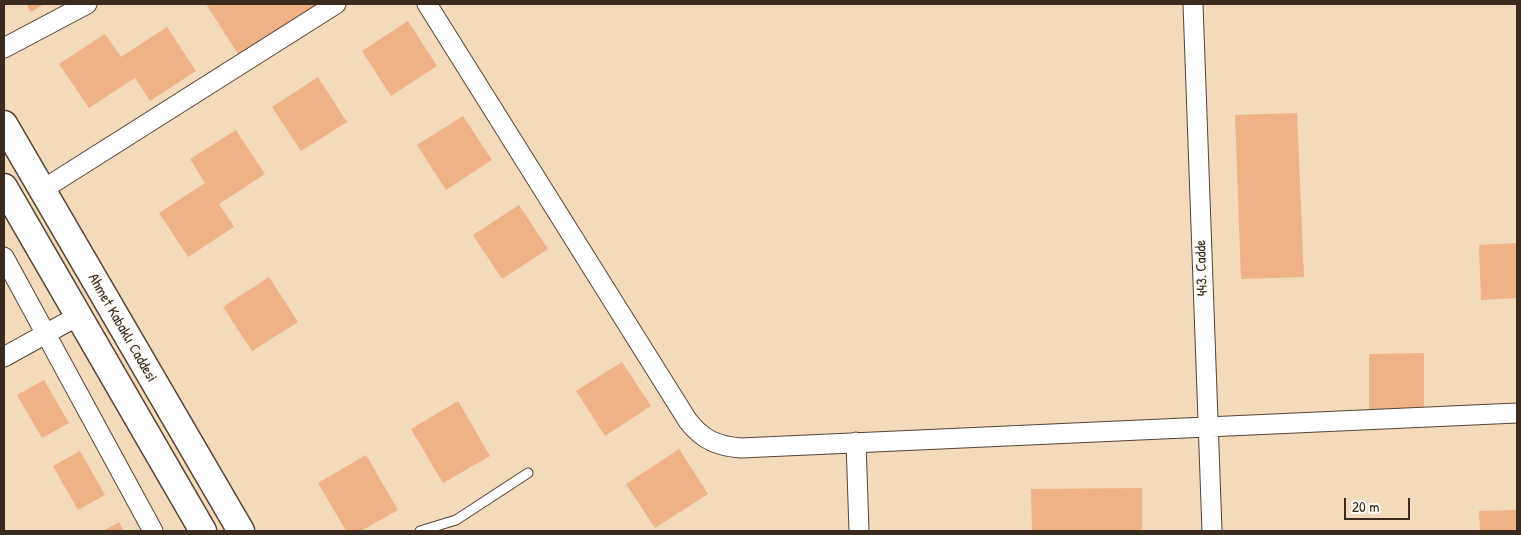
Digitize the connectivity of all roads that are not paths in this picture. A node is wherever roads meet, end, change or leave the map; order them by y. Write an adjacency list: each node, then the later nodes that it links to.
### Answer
1 (87, 4): 5 (street)
2 (336, 4): 8 (street)
3 (426, 4): 15 (street)
4 (1193, 4): 14 (street, 443. Cadde)
5 (4, 48)
6 (4, 124): 8 (main road, Ahmet Kabaklı Caddesi)
7 (4, 187): 10 (main road, Ahmet Kabaklı Caddesi)
8 (42, 190): 19 (main road, Ahmet Kabaklı Caddesi)
9 (4, 257): 11 (street)
10 (78, 316): 11 (street); 18 (main road, Ahmet Kabaklı Caddesi)
11 (46, 334): 12 (street); 17 (street)
12 (4, 357)
13 (1517, 413): 14 (street)
14 (1208, 427): 15 (street); 22 (street, 443. Cadde)
15 (856, 442): 21 (street)
16 (528, 474): 20 (lane)
17 (153, 531)
18 (203, 531)
19 (241, 531)
20 (420, 531)
21 (859, 531)
22 (1212, 531)

